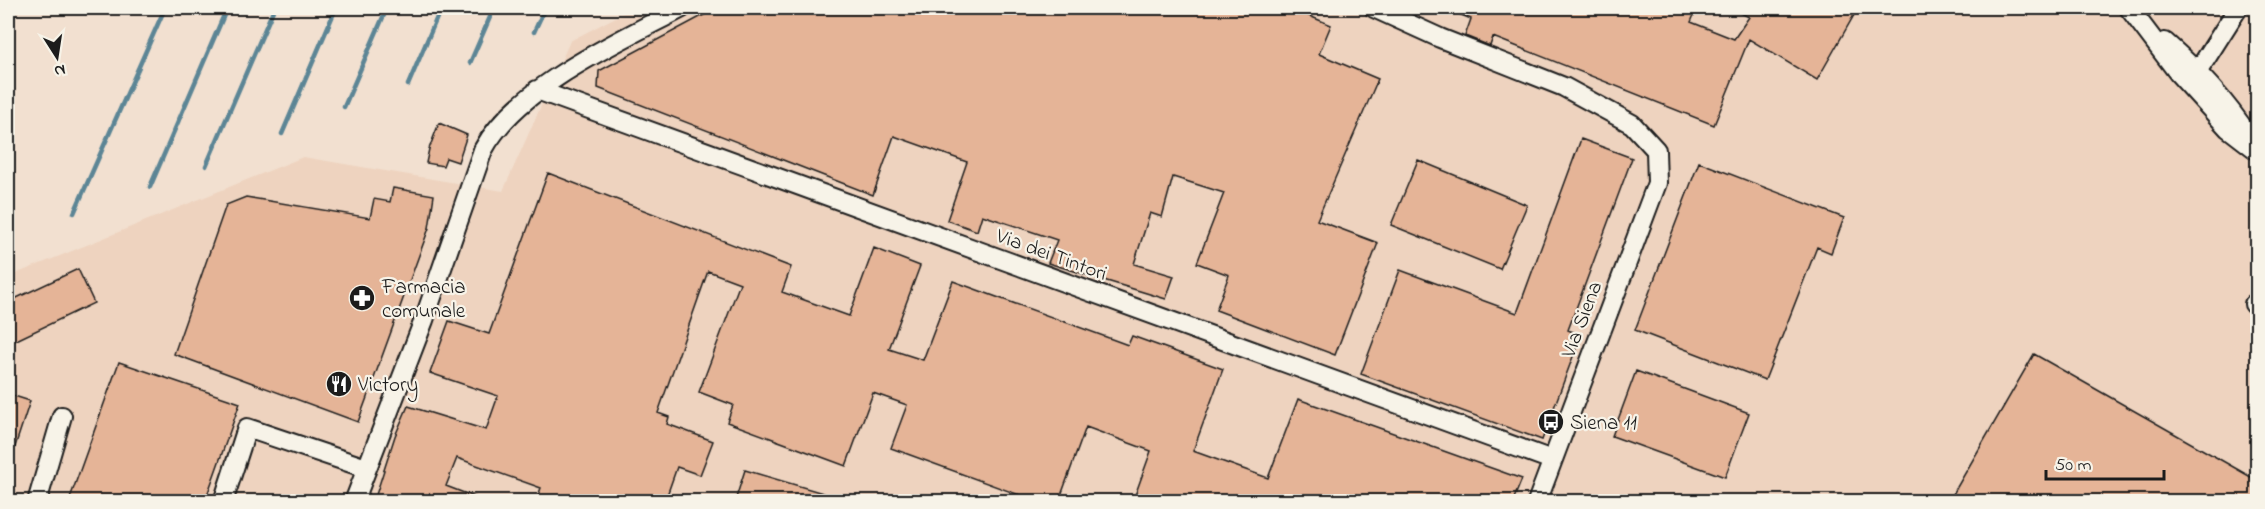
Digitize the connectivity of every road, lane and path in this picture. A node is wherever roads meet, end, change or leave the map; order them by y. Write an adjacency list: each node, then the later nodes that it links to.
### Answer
1 (682, 8): 6 (street)
2 (1374, 8): 9 (street, Via Siena)
3 (2238, 8): 5 (street)
4 (2134, 14): 5 (street); 7 (street)
5 (2198, 71): 7 (street)
6 (537, 90): 9 (street, Via dei Tintori); 10 (street)
7 (2258, 150)
8 (62, 416): 11 (street)
9 (1552, 460): 14 (street, Via Siena)
10 (366, 468): 12 (street); 13 (street)
11 (37, 501)
12 (223, 501)
13 (354, 501)
14 (1537, 501)

